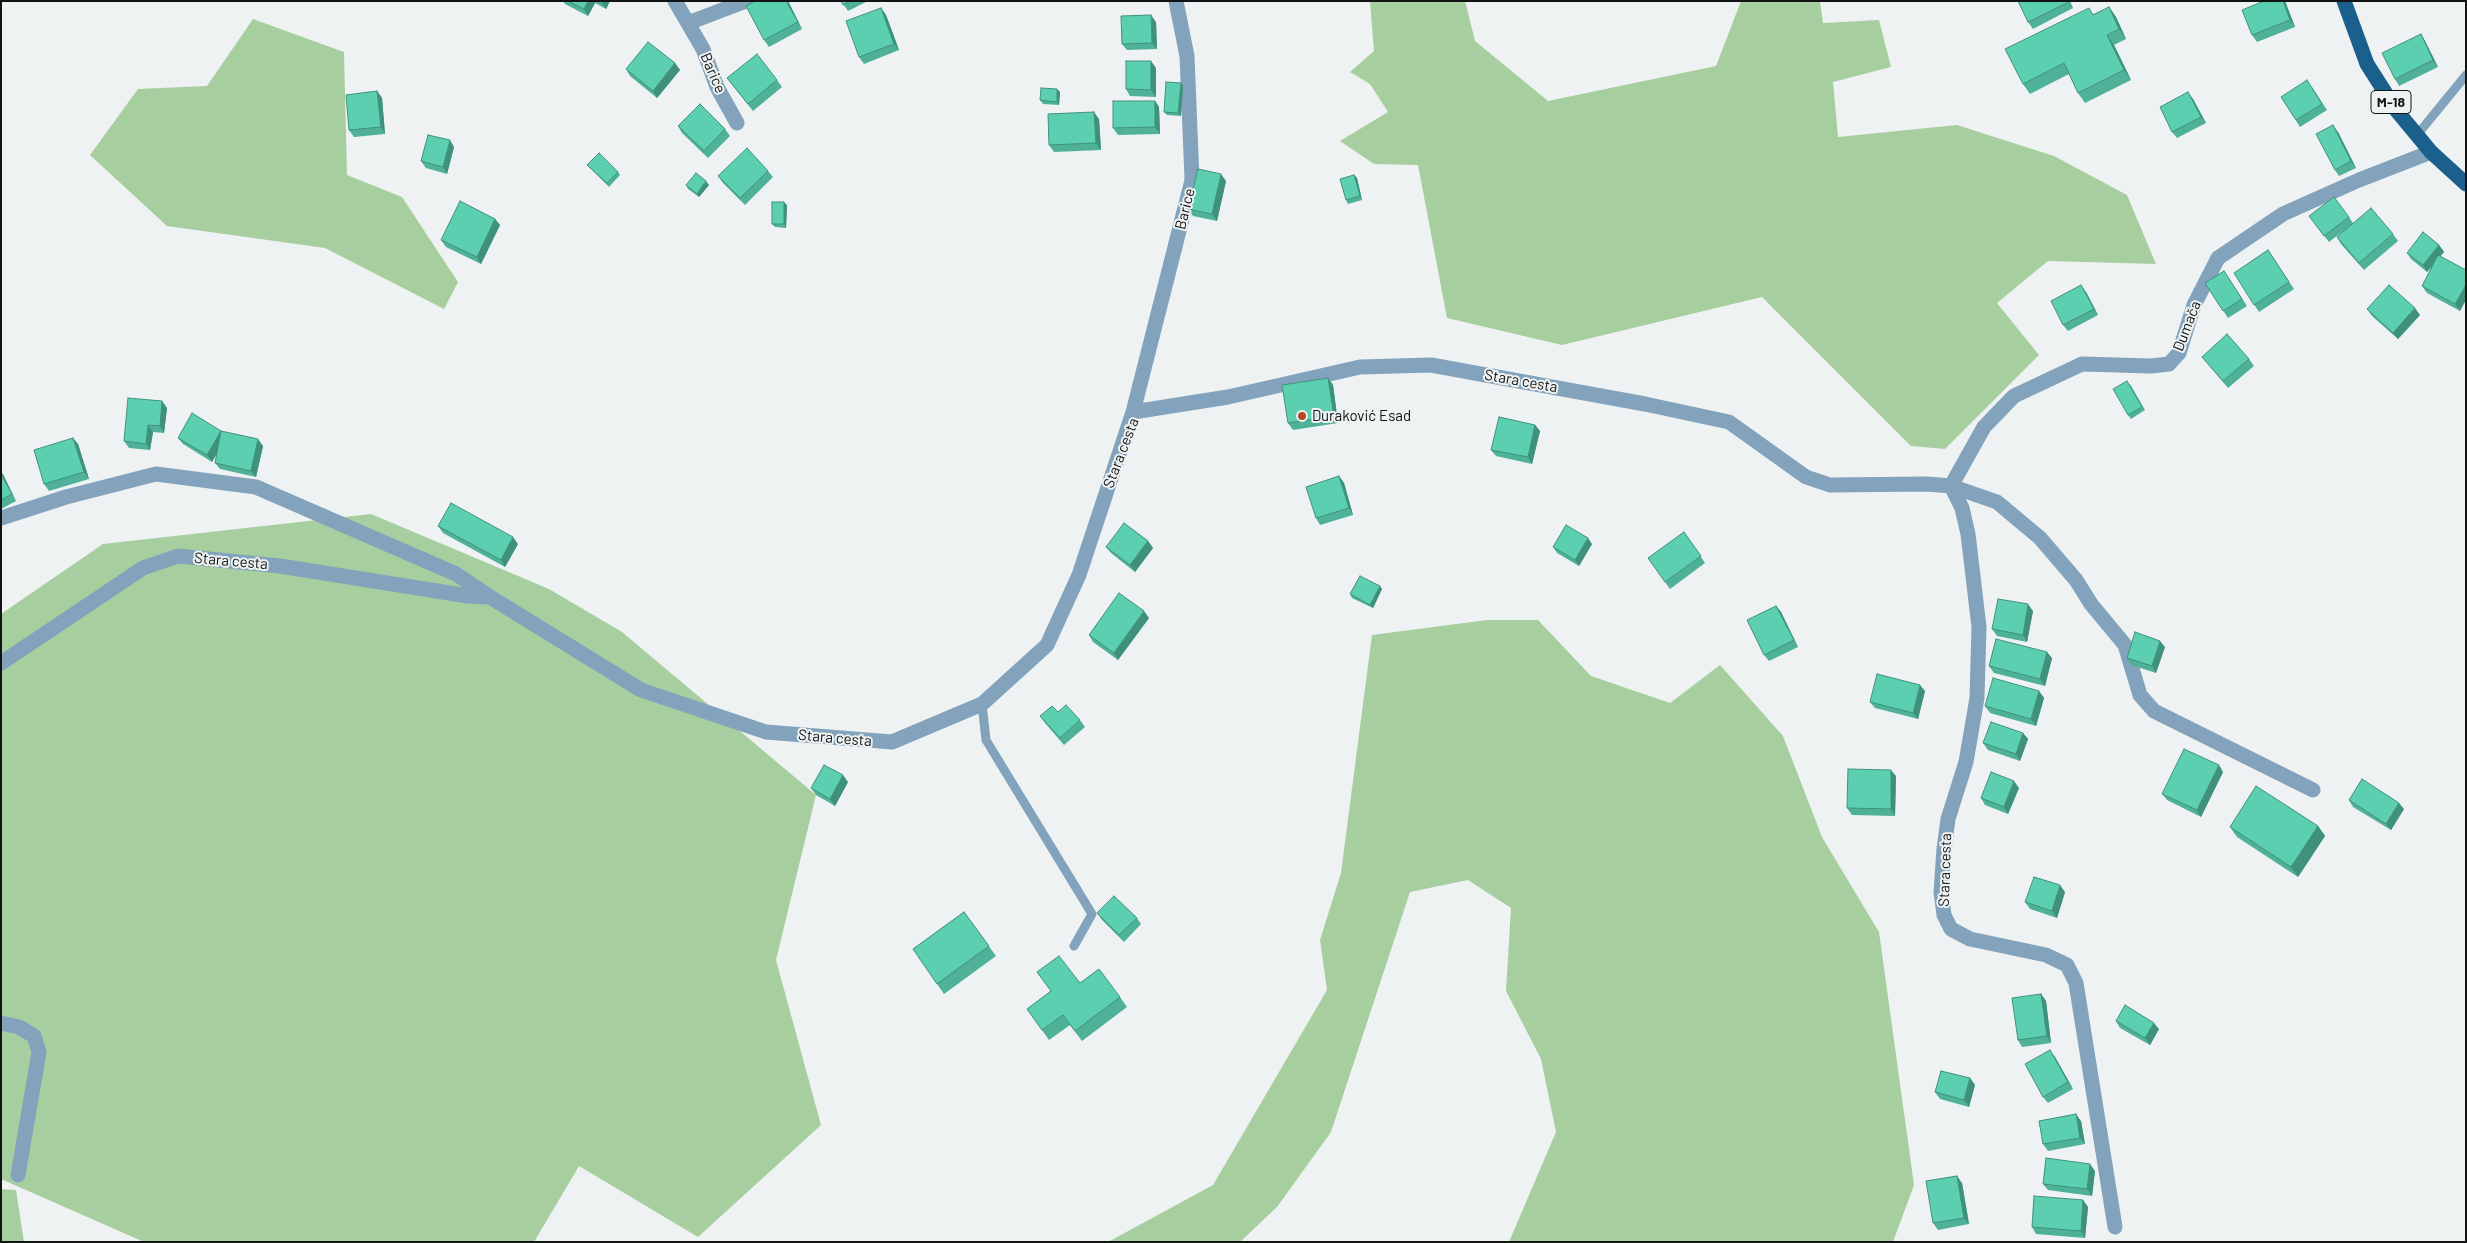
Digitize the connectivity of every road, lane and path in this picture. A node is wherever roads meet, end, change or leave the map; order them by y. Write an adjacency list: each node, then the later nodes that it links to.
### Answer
1 (675, 1): 5 (street, Barice)
2 (746, 1): 5 (street)
3 (1176, 1): 11 (street, Barice)
4 (2344, 1): 8 (main road, M-18)
5 (688, 22): 7 (street, Barice)
6 (2466, 75): 8 (lane)
7 (738, 123)
8 (2417, 135): 9 (main road, M-18)
9 (2431, 152): 10 (main road, M-18); 12 (street, Dumača)
10 (2466, 184)
11 (1133, 412): 12 (street, Stara cesta); 16 (street, Stara cesta)
12 (1951, 486): 17 (street, Stara cesta); 21 (street, Stara cesta)
13 (1, 518): 14 (street, Stara cesta)
14 (490, 597): 15 (street, Stara cesta); 16 (street, Stara cesta)
15 (1, 663)
16 (982, 704): 18 (lane)
17 (2313, 790)
18 (1074, 946)
19 (1, 1023): 20 (street)
20 (18, 1175)
21 (2115, 1227)

